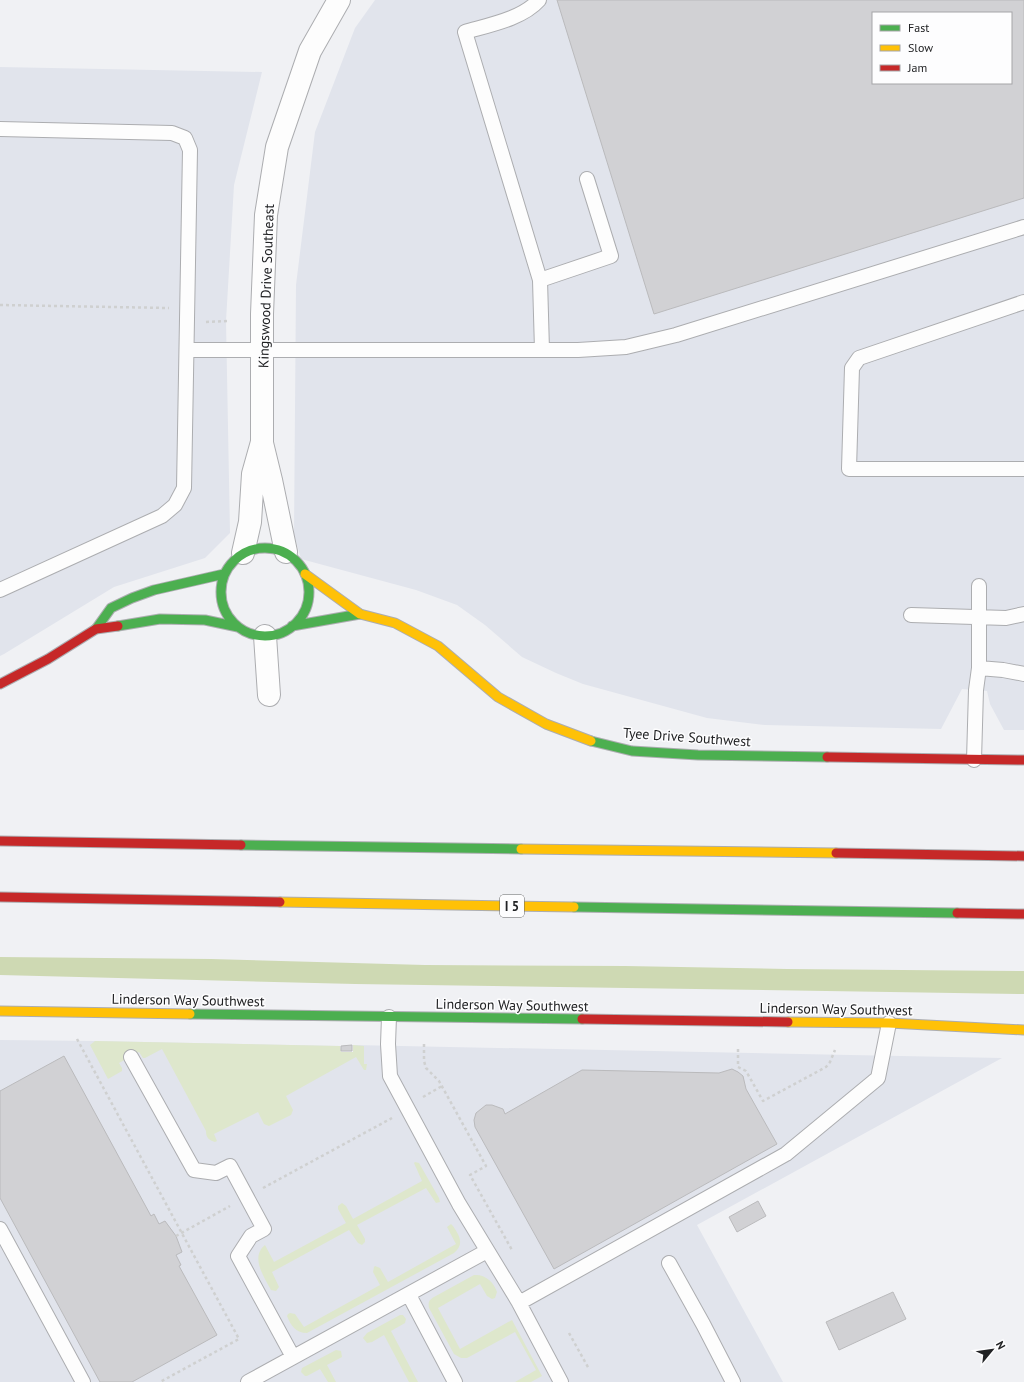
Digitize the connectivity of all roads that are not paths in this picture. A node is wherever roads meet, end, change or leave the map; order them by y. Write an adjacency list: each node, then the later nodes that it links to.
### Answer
1 (338, 0): 8 (street, Kingswood Drive Southeast)
2 (539, 0): 6 (lane)
3 (0, 129): 9 (lane)
4 (587, 179): 6 (lane)
5 (1024, 227): 10 (lane)
6 (540, 280): 10 (lane)
7 (1024, 302): 12 (lane)
8 (262, 349): 9 (lane); 10 (lane); 11 (street, Kingswood Drive Southeast)
9 (187, 350): 18 (lane)
10 (542, 350)
11 (262, 442): 13 (street, Kingswood Drive Southeast); 14 (street, Kingswood Drive Southeast)
12 (1024, 469)
13 (244, 552): 14 (main road); 15 (main road)
14 (286, 552): 16 (main road, Tyee Drive Southwest)
15 (224, 574): 24 (main road); 25 (main road)
16 (305, 574): 19 (main road, Tyee Drive Southwest); 23 (main road, Tyee Drive Southwest)
17 (978, 586): 22 (lane)
18 (0, 590)
19 (360, 614): 23 (main road, Tyee Drive Southwest); 31 (main road, Tyee Drive Southwest)
20 (1024, 614): 22 (lane)
21 (911, 615): 22 (lane)
22 (978, 618): 27 (lane)
23 (292, 626): 26 (main road, Tyee Drive Southwest)
24 (238, 627): 25 (main road); 26 (main road)
25 (96, 629): 29 (main road)
26 (265, 636): 30 (street)
27 (979, 668): 28 (lane); 31 (lane)
28 (1024, 674)
29 (0, 684)
30 (269, 696)
31 (974, 760): 32 (main road, Tyee Drive Southwest)
32 (1024, 760)
33 (0, 841): 34 (main road)
34 (1024, 856)
35 (0, 897): 36 (main road, I 5)
36 (1024, 914)
37 (0, 1011): 38 (main road, Linderson Way Southwest)
38 (389, 1017): 39 (main road, Linderson Way Southwest); 43 (lane)
39 (889, 1023): 40 (main road, Linderson Way Southwest); 46 (lane)
40 (1024, 1030)
41 (131, 1057): 47 (lane)
42 (0, 1229): 48 (lane)
43 (487, 1251): 45 (lane); 46 (lane)
44 (669, 1263): 52 (lane)
45 (409, 1295): 47 (lane); 50 (lane)
46 (519, 1304): 51 (lane)
47 (293, 1358): 49 (lane)
48 (83, 1382)
49 (248, 1382)
50 (455, 1382)
51 (561, 1382)
52 (733, 1382)

